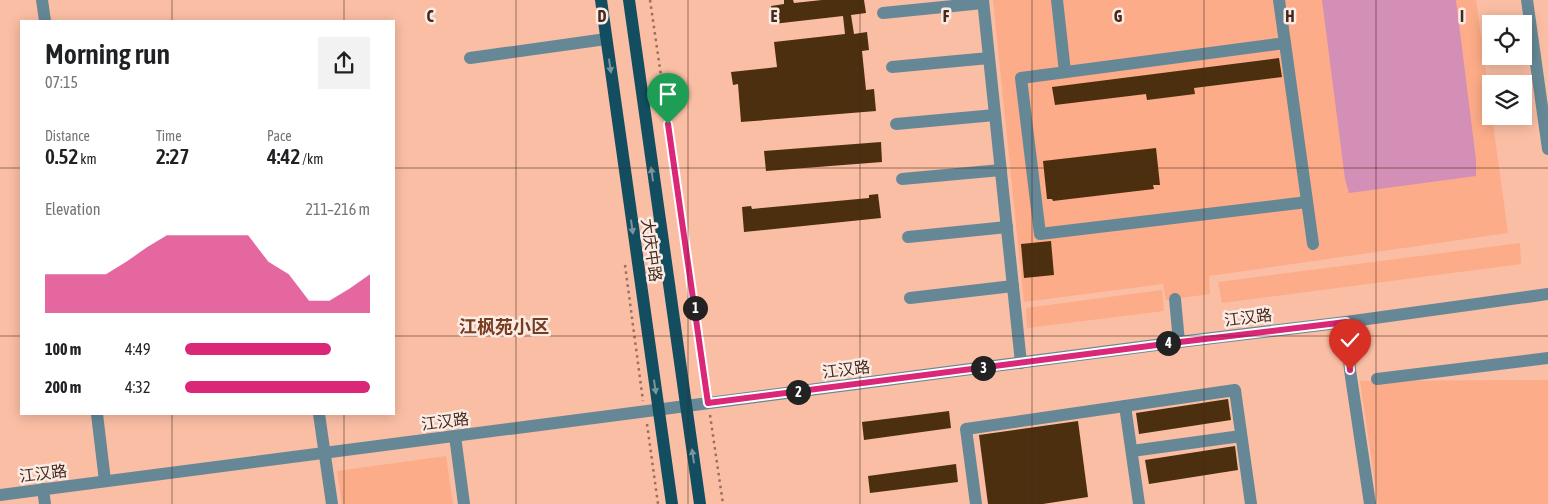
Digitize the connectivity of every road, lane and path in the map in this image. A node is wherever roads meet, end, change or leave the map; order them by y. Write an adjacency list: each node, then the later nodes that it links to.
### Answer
1 (42, 0): 10 (street)
2 (601, 0): 11 (main road, 大庆中路)
3 (629, 0): 36 (main road, 大庆中路, one-way to 3)
4 (650, 0): 35 (path)
5 (1057, 0): 16 (street)
6 (1279, 0): 12 (street)
7 (1527, 0): 19 (street)
8 (983, 1): 9 (street); 14 (street)
9 (884, 13)
10 (45, 20)
11 (606, 39): 13 (street); 38 (main road, 大庆中路, one-way to 38)
12 (1285, 43): 16 (street); 22 (street)
13 (470, 58)
14 (989, 58): 15 (street); 17 (street)
15 (892, 67)
16 (1065, 72): 22 (street)
17 (995, 115): 18 (street); 20 (street)
18 (896, 124)
19 (1548, 149)
20 (1001, 170): 21 (street); 23 (street)
21 (902, 179)
22 (1307, 202): 25 (street)
23 (1007, 227): 24 (street); 26 (street)
24 (908, 238)
25 (1313, 244)
26 (1013, 286): 28 (street); 33 (street)
27 (1548, 294): 30 (street, 江汉路)
28 (910, 298)
29 (1175, 299): 31 (street)
30 (1346, 322): 31 (street, 江汉路); 57 (street)
31 (1180, 342): 33 (street, 江汉路)
32 (1548, 358): 34 (street)
33 (1021, 363): 35 (street, 江汉路)
34 (1377, 379)
35 (708, 403): 36 (street, 江汉路); 53 (path)
36 (686, 406): 38 (street, 江汉路); 52 (main road, 大庆中路, one-way to 36)
37 (1126, 406): 42 (street); 43 (street); 54 (street)
38 (659, 410): 41 (street, 江汉路); 51 (main road, 大庆中路)
39 (97, 415): 45 (street)
40 (320, 415): 44 (street)
41 (455, 436): 44 (street, 江汉路); 50 (street)
42 (1241, 436): 43 (street); 56 (street)
43 (1132, 451): 55 (street)
44 (325, 453): 45 (street, 江汉路); 49 (street)
45 (106, 481): 46 (street, 江汉路)
46 (43, 489): 47 (street, 江汉路); 48 (street)
47 (0, 495)
48 (45, 504)
49 (332, 504)
50 (464, 504)
51 (672, 504)
52 (700, 504)
53 (723, 504)
54 (976, 504)
55 (1139, 504)
56 (1251, 504)
57 (1370, 504)

